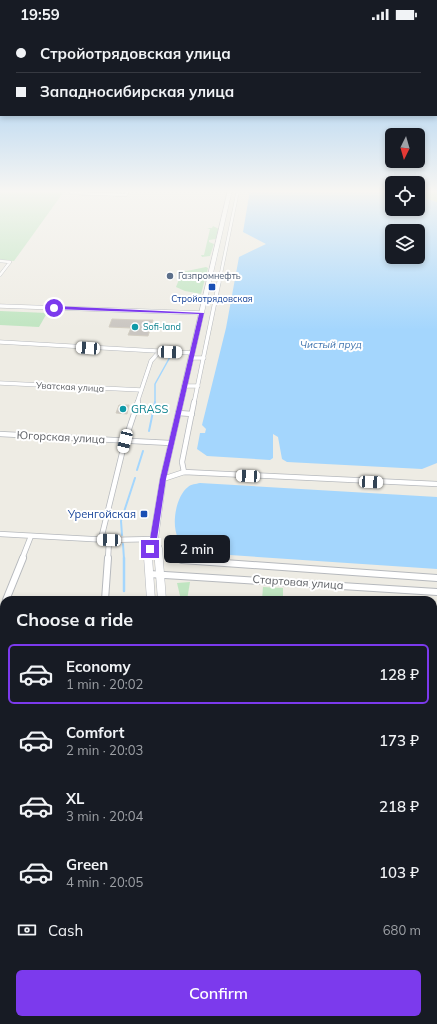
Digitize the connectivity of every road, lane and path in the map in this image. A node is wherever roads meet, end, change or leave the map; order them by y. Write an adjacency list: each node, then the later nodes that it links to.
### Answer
1 (220, 236): 3 (main road)
2 (229, 236): 4 (street)
3 (217, 248): 4 (street); 7 (main road)
4 (226, 248): 8 (street)
5 (0, 261): 6 (street)
6 (0, 275)
7 (209, 284): 8 (street); 10 (main road)
8 (218, 285): 14 (street)
9 (0, 306): 10 (street)
10 (202, 313): 13 (main road)
11 (0, 342): 12 (street)
12 (159, 352): 13 (street); 18 (street)
13 (192, 355): 14 (street); 16 (main road)
14 (204, 358): 17 (street)
15 (0, 383): 18 (street, Уватская улица)
16 (184, 386): 17 (street); 19 (main road)
17 (198, 386): 20 (street)
18 (141, 390): 22 (street)
19 (178, 413): 20 (street); 23 (main road)
20 (192, 414): 24 (street)
21 (0, 434): 22 (street, Югорская улица)
22 (125, 441): 23 (street, Югорская улица); 29 (street)
23 (170, 443): 25 (main road)
24 (184, 472): 25 (street); 26 (street)
25 (163, 479): 30 (main road)
26 (437, 484)
27 (0, 534): 28 (street)
28 (31, 536): 29 (street); 37 (street)
29 (101, 539): 31 (street)
30 (154, 539): 31 (street); 33 (main road); 34 (main road)
31 (109, 540): 38 (street)
32 (182, 560): 35 (street)
33 (149, 574): 34 (street, Стартовая улица); 39 (main road)
34 (160, 574): 36 (street, Стартовая улица); 40 (main road)
35 (437, 578)
36 (437, 592)
37 (8, 596)
38 (105, 596)
39 (151, 596)
40 (162, 596)

